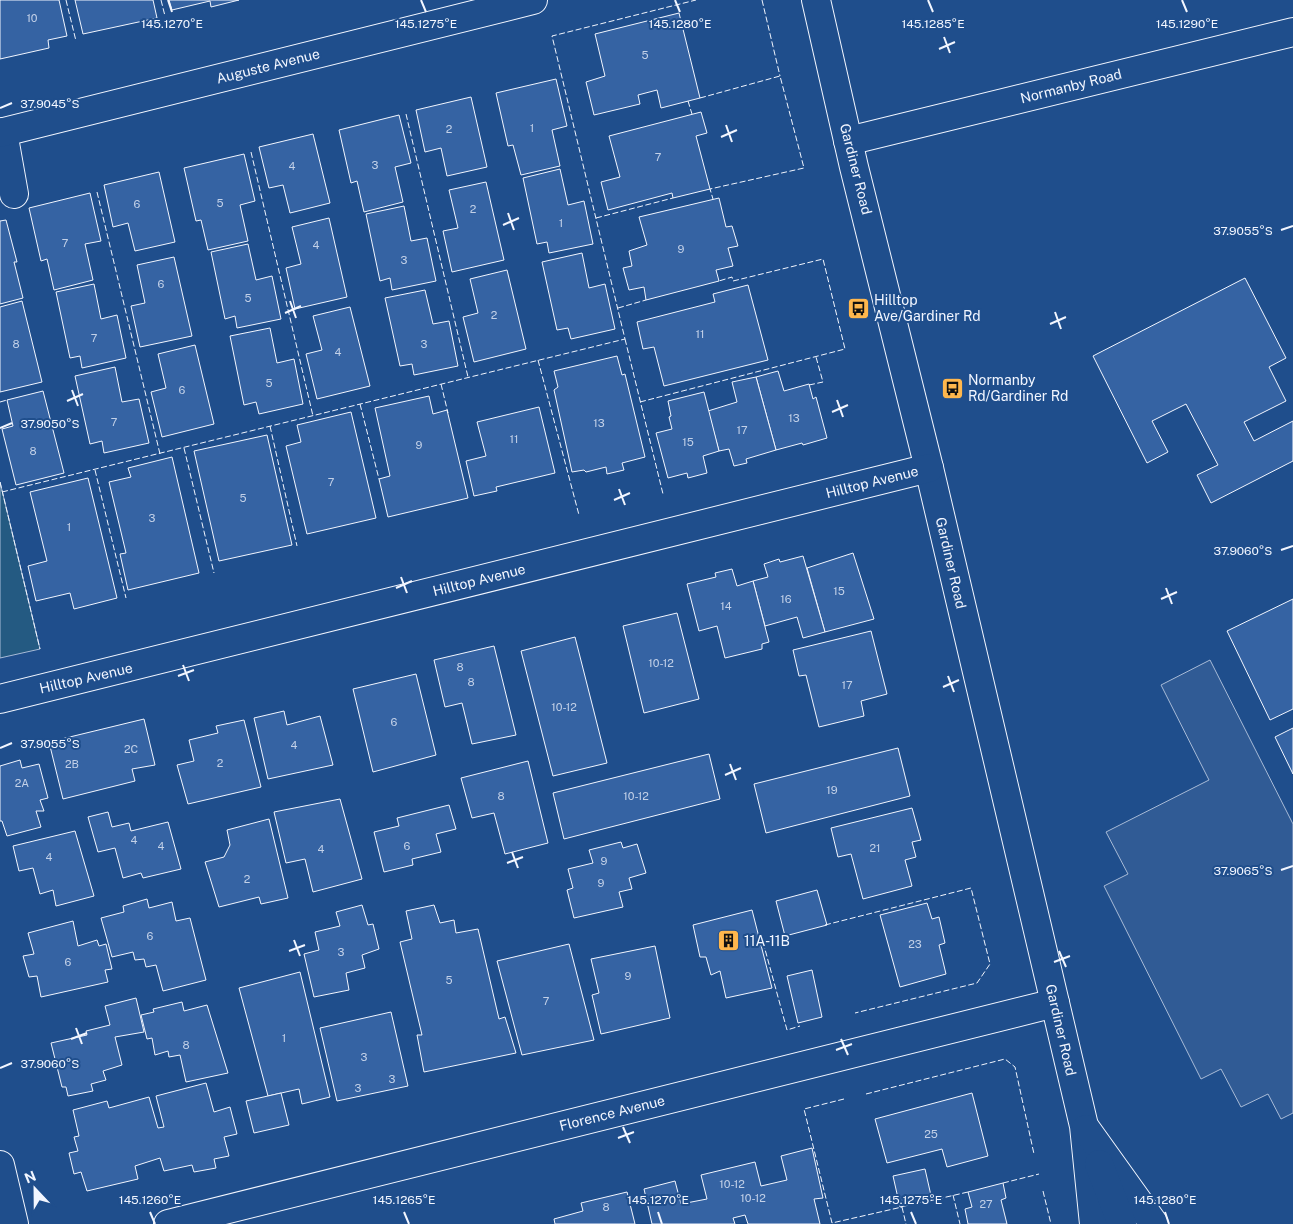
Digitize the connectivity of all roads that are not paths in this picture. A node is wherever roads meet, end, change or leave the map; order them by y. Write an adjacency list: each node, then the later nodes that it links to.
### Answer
1 (533, 0): 4 (street, Auguste Avenue)
2 (816, 0): 5 (street, Gardiner Road)
3 (1293, 32): 5 (street, Normanby Road)
4 (2, 133): 6 (street, Auguste Avenue)
5 (848, 141): 7 (street, Gardiner Road)
6 (14, 194)
7 (929, 468): 8 (street, Hilltop Avenue); 9 (street, Gardiner Road)
8 (0, 699)
9 (1055, 1003): 10 (street, Gardiner Road); 13 (street, Florence Avenue)
10 (1084, 1126): 14 (street, Gardiner Road); 15 (street, Gardiner Road); 16 (street, Gardiner Road)
11 (0, 1166): 12 (street)
12 (14, 1224)
13 (168, 1224)
14 (1094, 1224)
15 (1122, 1224)
16 (1154, 1224)

